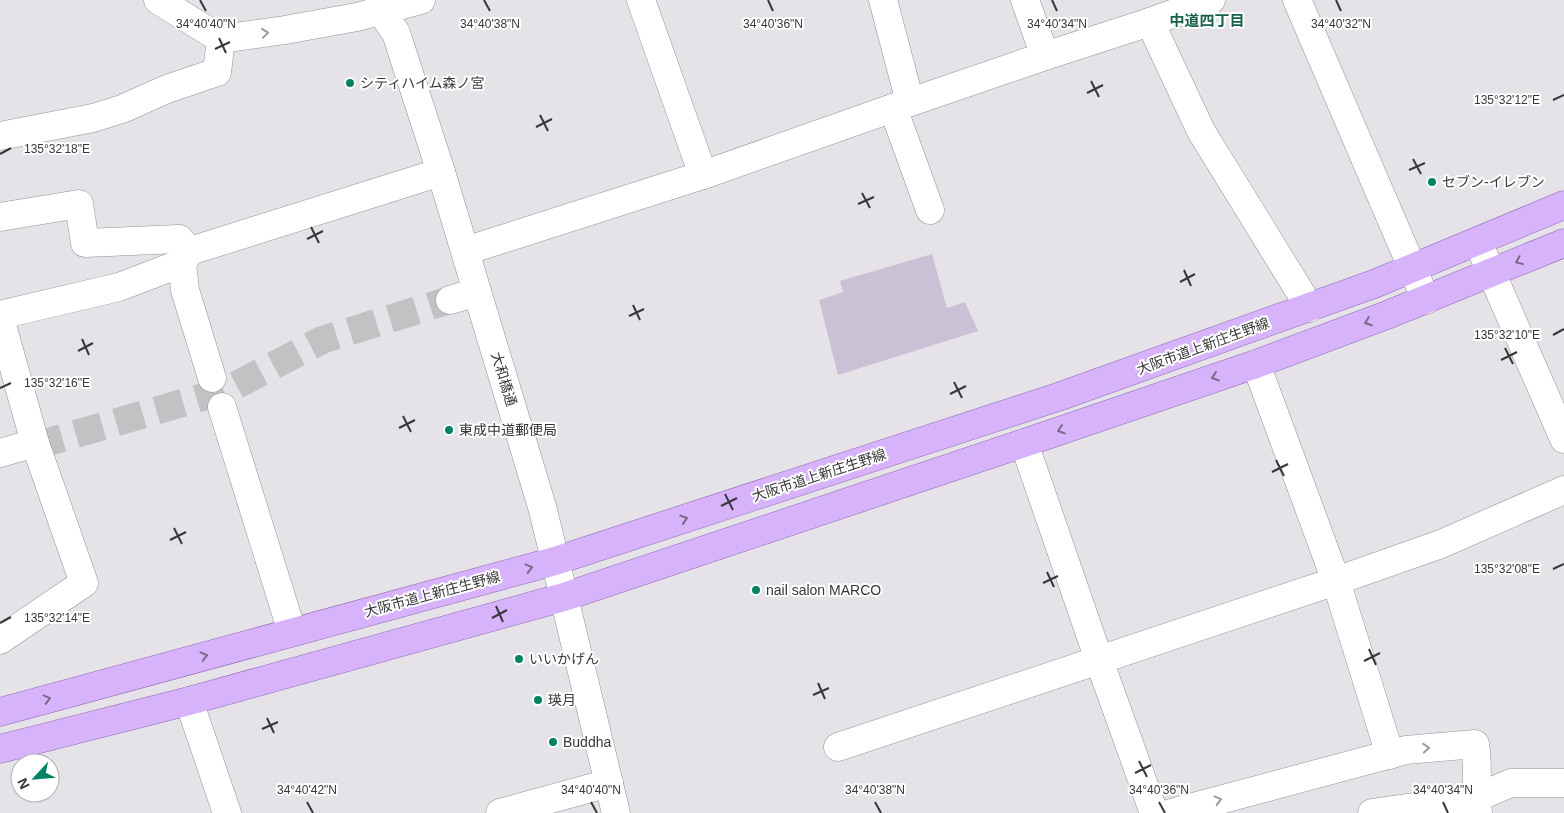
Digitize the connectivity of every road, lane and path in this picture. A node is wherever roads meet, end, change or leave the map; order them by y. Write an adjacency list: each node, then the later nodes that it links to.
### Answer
1 (158, 0): 10 (street)
2 (421, 0): 8 (street)
3 (642, 0): 15 (street)
4 (883, 0): 12 (street)
5 (1025, 0): 11 (street)
6 (1211, 0): 9 (street)
7 (1297, 0): 23 (street)
8 (380, 6): 10 (street, one-way to 8); 14 (street, 大和橋通)
9 (1150, 22): 11 (street); 28 (street)
10 (220, 38): 13 (street)
11 (1044, 56): 12 (street)
12 (901, 105): 15 (street); 17 (street)
13 (0, 136)
14 (441, 172): 21 (street, 大和橋通); 22 (street)
15 (703, 175): 21 (street)
16 (1564, 206): 19 (main road, 大阪市道上新庄生野線)
17 (930, 210)
18 (0, 217): 22 (street)
19 (1478, 242): 23 (main road, 大阪市道上新庄生野線); 24 (street)
20 (1564, 243): 24 (main road, one-way to 24)
21 (465, 251): 25 (street, 大和橋通)
22 (186, 257): 29 (street); 31 (street)
23 (1412, 268): 27 (street); 28 (main road, 大阪市道上新庄生野線)
24 (1491, 273): 27 (main road); 33 (street)
25 (477, 292): 26 (street); 38 (street, 大和橋通)
26 (450, 300)
27 (1426, 300): 30 (main road, one-way to 30)
28 (1310, 308): 38 (main road, 大阪市道上新庄生野線, one-way to 28)
29 (0, 316): 34 (street)
30 (1256, 364): 35 (main road, one-way to 35); 39 (street)
31 (212, 378)
32 (222, 407): 41 (street)
33 (1564, 439)
34 (34, 443): 36 (street); 42 (street)
35 (1024, 443): 40 (main road); 43 (street)
36 (0, 453)
37 (1564, 490): 39 (street)
38 (555, 561): 40 (street, 大和橋通); 41 (main road, 大阪市道上新庄生野線, one-way to 38)
39 (1336, 581): 43 (street); 48 (street)
40 (564, 597): 44 (main road); 49 (street, 大和橋通)
41 (292, 632): 45 (main road, 大阪市道上新庄生野線, one-way to 41)
42 (0, 640)
43 (1099, 660): 46 (street); 56 (street)
44 (189, 701): 47 (main road); 53 (street)
45 (0, 712)
46 (838, 747)
47 (0, 749)
48 (1390, 754): 51 (street, one-way to 51); 57 (street, one-way to 48)
49 (609, 783): 54 (street); 55 (street, 大和橋通)
50 (1564, 784): 51 (street)
51 (1477, 805): 52 (street)
52 (1415, 810): 58 (street)
53 (227, 813)
54 (500, 813)
55 (616, 813)
56 (1154, 813)
57 (1171, 813)
58 (1372, 813)

